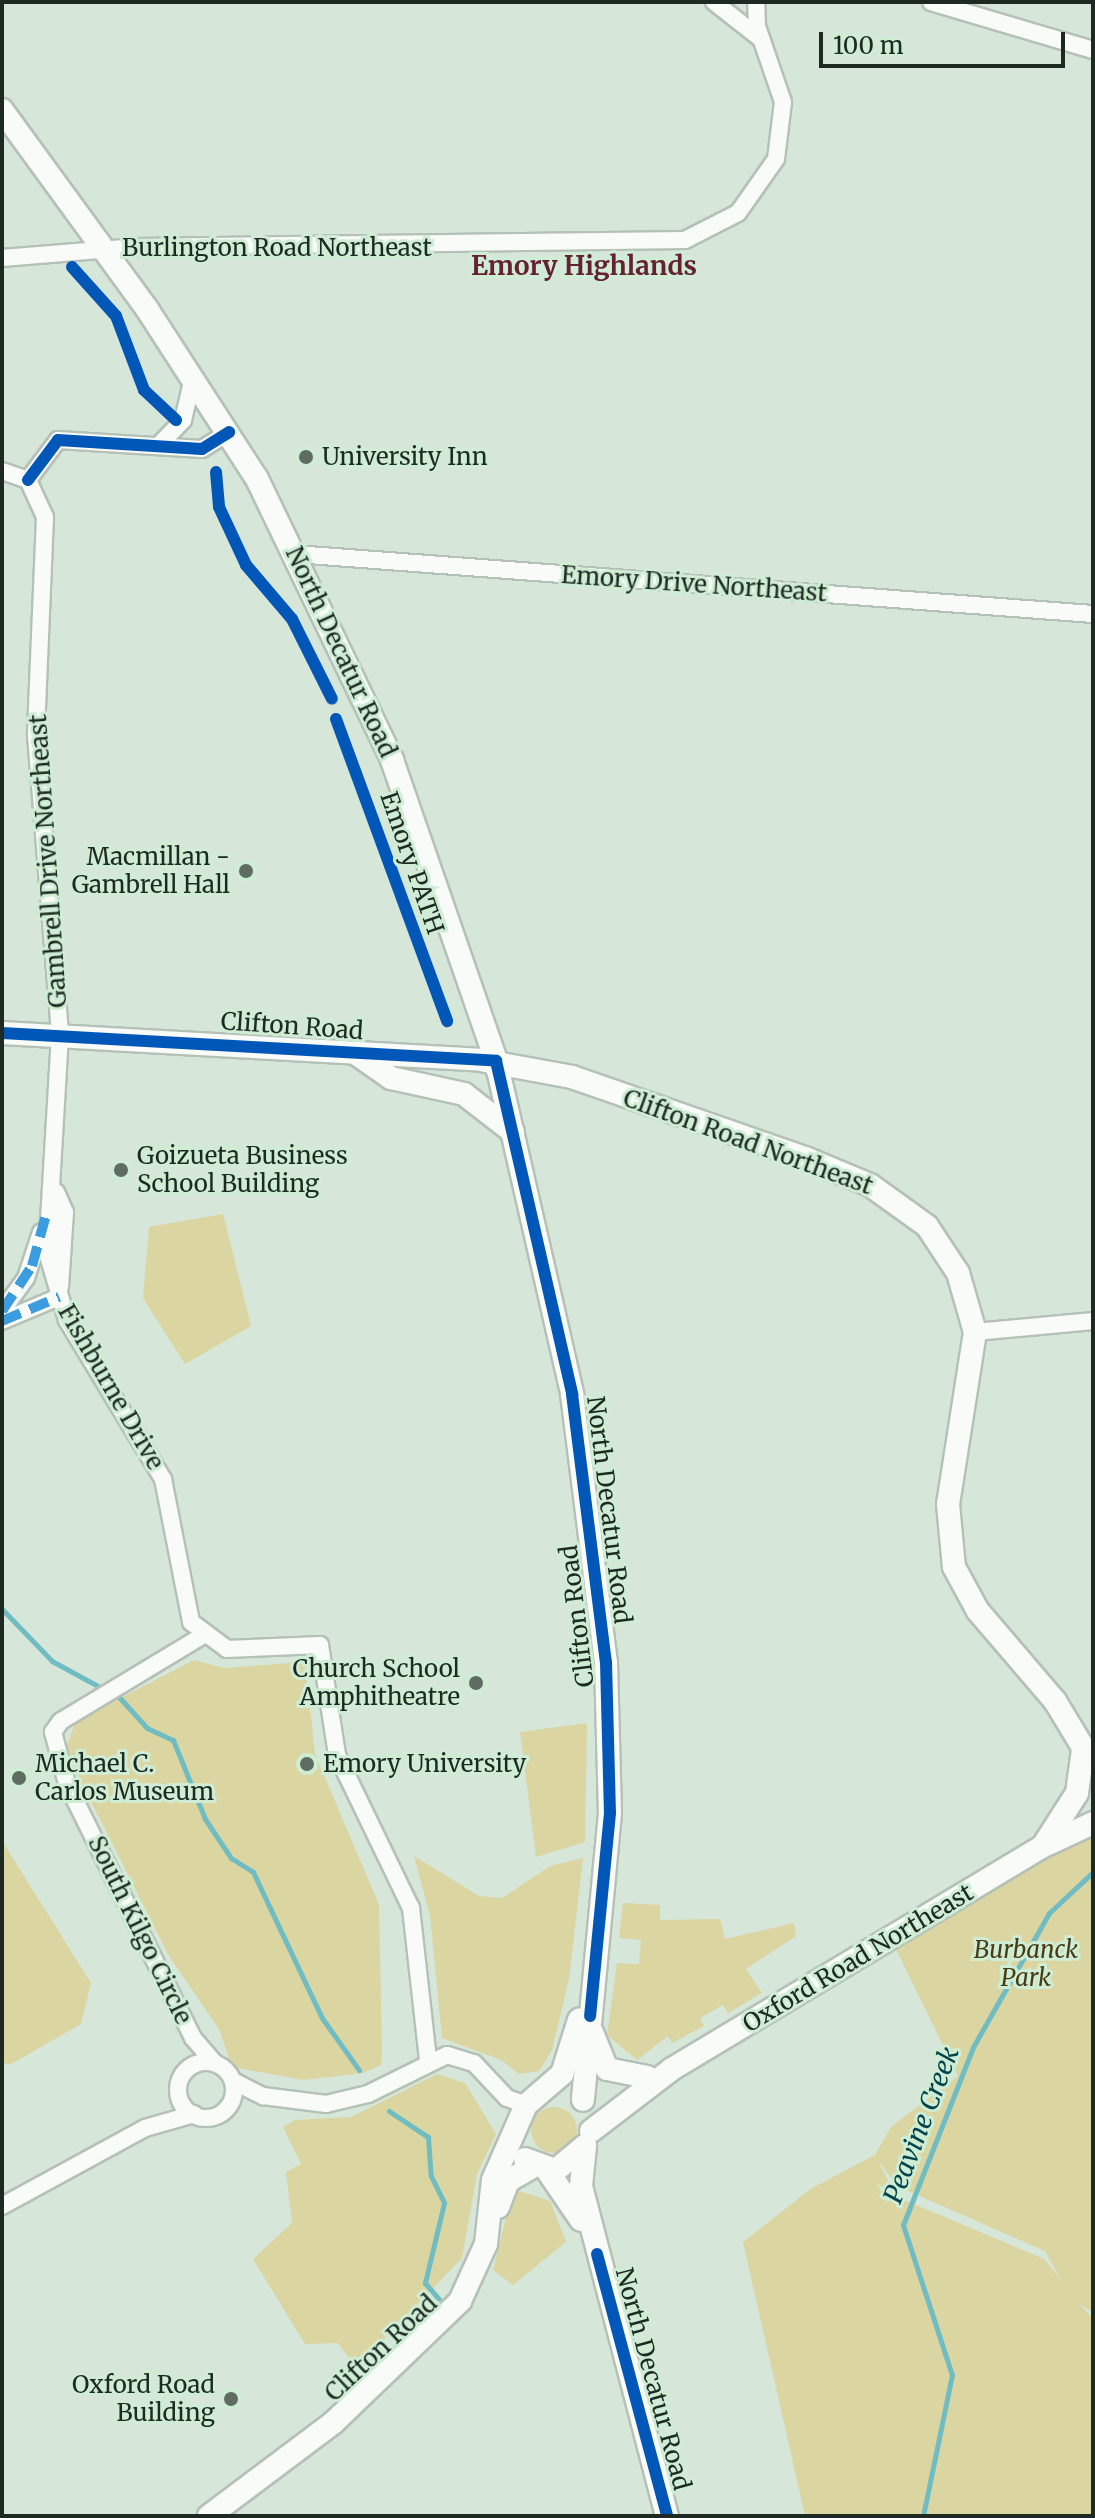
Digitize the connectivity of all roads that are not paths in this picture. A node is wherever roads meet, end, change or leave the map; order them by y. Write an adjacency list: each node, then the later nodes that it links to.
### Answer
1 (714, 2): 4 (street)
2 (756, 2): 4 (street, Burlington Road Northeast)
3 (931, 2): 5 (street)
4 (762, 40): 7 (street, Burlington Road Northeast)
5 (1093, 50)
6 (2, 110): 7 (main road, North Decatur Road)
7 (101, 250): 8 (street, Burlington Road Northeast); 9 (main road, North Decatur Road)
8 (2, 258)
9 (193, 378): 10 (main road, North Decatur Road); 11 (street)
10 (229, 432): 11 (street); 14 (main road, North Decatur Road)
11 (159, 445): 13 (street)
12 (2, 471): 13 (street)
13 (28, 480): 17 (street, Gambrell Drive Northeast)
14 (295, 554): 15 (street, Emory Drive Northeast); 21 (main road, North Decatur Road)
15 (1093, 614)
16 (2, 1033): 17 (main road)
17 (71, 1035): 18 (main road); 23 (street, Fishburne Drive)
18 (285, 1048): 19 (main road); 20 (main road, Clifton Road)
19 (354, 1053): 20 (main road); 22 (main road)
20 (460, 1059): 21 (main road, Clifton Road)
21 (496, 1061): 22 (main road, North Decatur Road); 29 (main road, Clifton Road Northeast)
22 (513, 1132): 30 (main road, North Decatur Road)
23 (56, 1192): 24 (street, Fishburne Drive); 25 (street, Fishburne Drive)
24 (47, 1211): 25 (street, Fishburne Drive); 26 (street)
25 (59, 1297): 27 (street); 31 (street, Fishburne Drive)
26 (2, 1311)
27 (2, 1321)
28 (1093, 1321): 29 (street)
29 (975, 1332): 32 (main road, Clifton Road Northeast)
30 (581, 1461): 35 (main road, Clifton Road)
31 (202, 1636): 37 (street, South Kilgo Circle); 38 (street)
32 (1088, 1756): 34 (main road, Oxford Road Northeast)
33 (1093, 1823): 34 (main road, Oxford Road Northeast)
34 (1043, 1846): 41 (main road, Oxford Road Northeast)
35 (594, 1972): 36 (main road); 45 (main road, Clifton Road)
36 (590, 2016): 42 (main road); 46 (main road)
37 (193, 2038): 39 (street, South Kilgo Circle); 40 (street, South Kilgo Circle)
38 (428, 2059): 43 (street); 45 (street)
39 (215, 2063): 40 (street); 43 (street)
40 (192, 2066): 44 (street)
41 (672, 2069): 42 (main road, Oxford Road Northeast); 50 (main road, Oxford Road Northeast)
42 (647, 2077): 46 (main road, Oxford Road Northeast)
43 (233, 2081): 47 (street)
44 (179, 2088): 47 (street); 48 (street)
45 (534, 2099): 46 (main road); 49 (main road, Clifton Road)
46 (584, 2101): 50 (main road)
47 (194, 2114): 48 (street)
48 (145, 2128): 52 (street)
49 (515, 2136): 51 (main road); 53 (main road, Clifton Road)
50 (588, 2139): 51 (main road); 54 (main road, North Decatur Road)
51 (540, 2168): 53 (main road); 54 (main road, North Decatur Road)
52 (2, 2206)
53 (486, 2244): 55 (main road, Clifton Road)
54 (597, 2254): 56 (main road, North Decatur Road)
55 (210, 2516)
56 (667, 2516)

